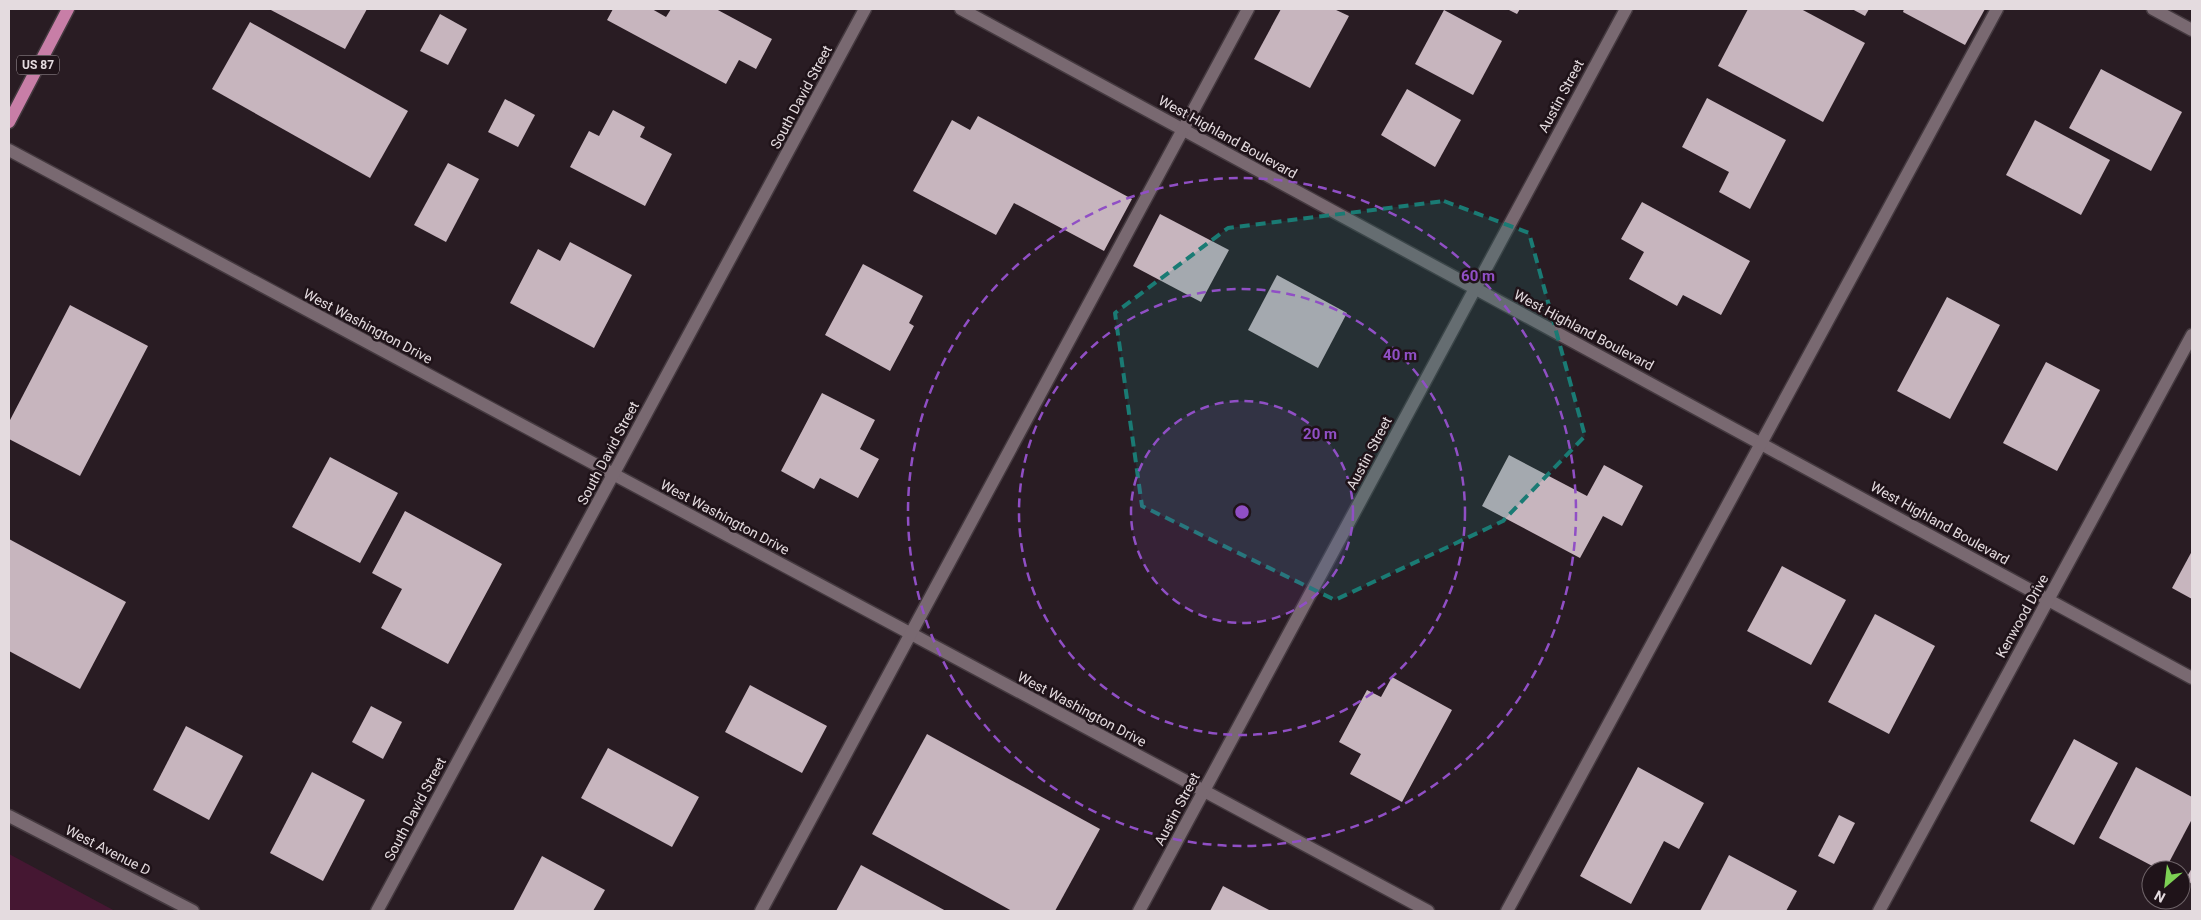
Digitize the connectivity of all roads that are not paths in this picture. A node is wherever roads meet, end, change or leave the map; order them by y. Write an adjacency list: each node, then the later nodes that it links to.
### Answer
1 (68, 9): 9 (main road, US 87)
2 (866, 9): 15 (street, South David Street)
3 (961, 9): 10 (street, West Highland Boulevard)
4 (1248, 9): 10 (street)
5 (1626, 9): 12 (street, Austin Street)
6 (1997, 9): 14 (street)
7 (2154, 9): 8 (street)
8 (2192, 30)
9 (9, 122)
10 (1183, 129): 12 (street, West Highland Boulevard); 17 (street)
11 (9, 150): 15 (street, West Washington Drive)
12 (1475, 288): 14 (street, West Highland Boulevard); 19 (street, Austin Street)
13 (2192, 334): 16 (street, Kenwood Drive)
14 (1762, 443): 16 (street, West Highland Boulevard); 26 (street)
15 (614, 474): 17 (street, West Washington Drive); 22 (street, South David Street)
16 (2048, 599): 18 (street, West Highland Boulevard); 27 (street, Kenwood Drive)
17 (910, 634): 19 (street, West Washington Drive); 23 (street)
18 (2192, 678)
19 (1204, 791): 24 (street, Austin Street); 25 (street, West Washington Drive)
20 (9, 816): 21 (street, West Avenue D)
21 (193, 911)
22 (377, 911)
23 (761, 911)
24 (1139, 911)
25 (1428, 911)
26 (1507, 911)
27 (1879, 911)

